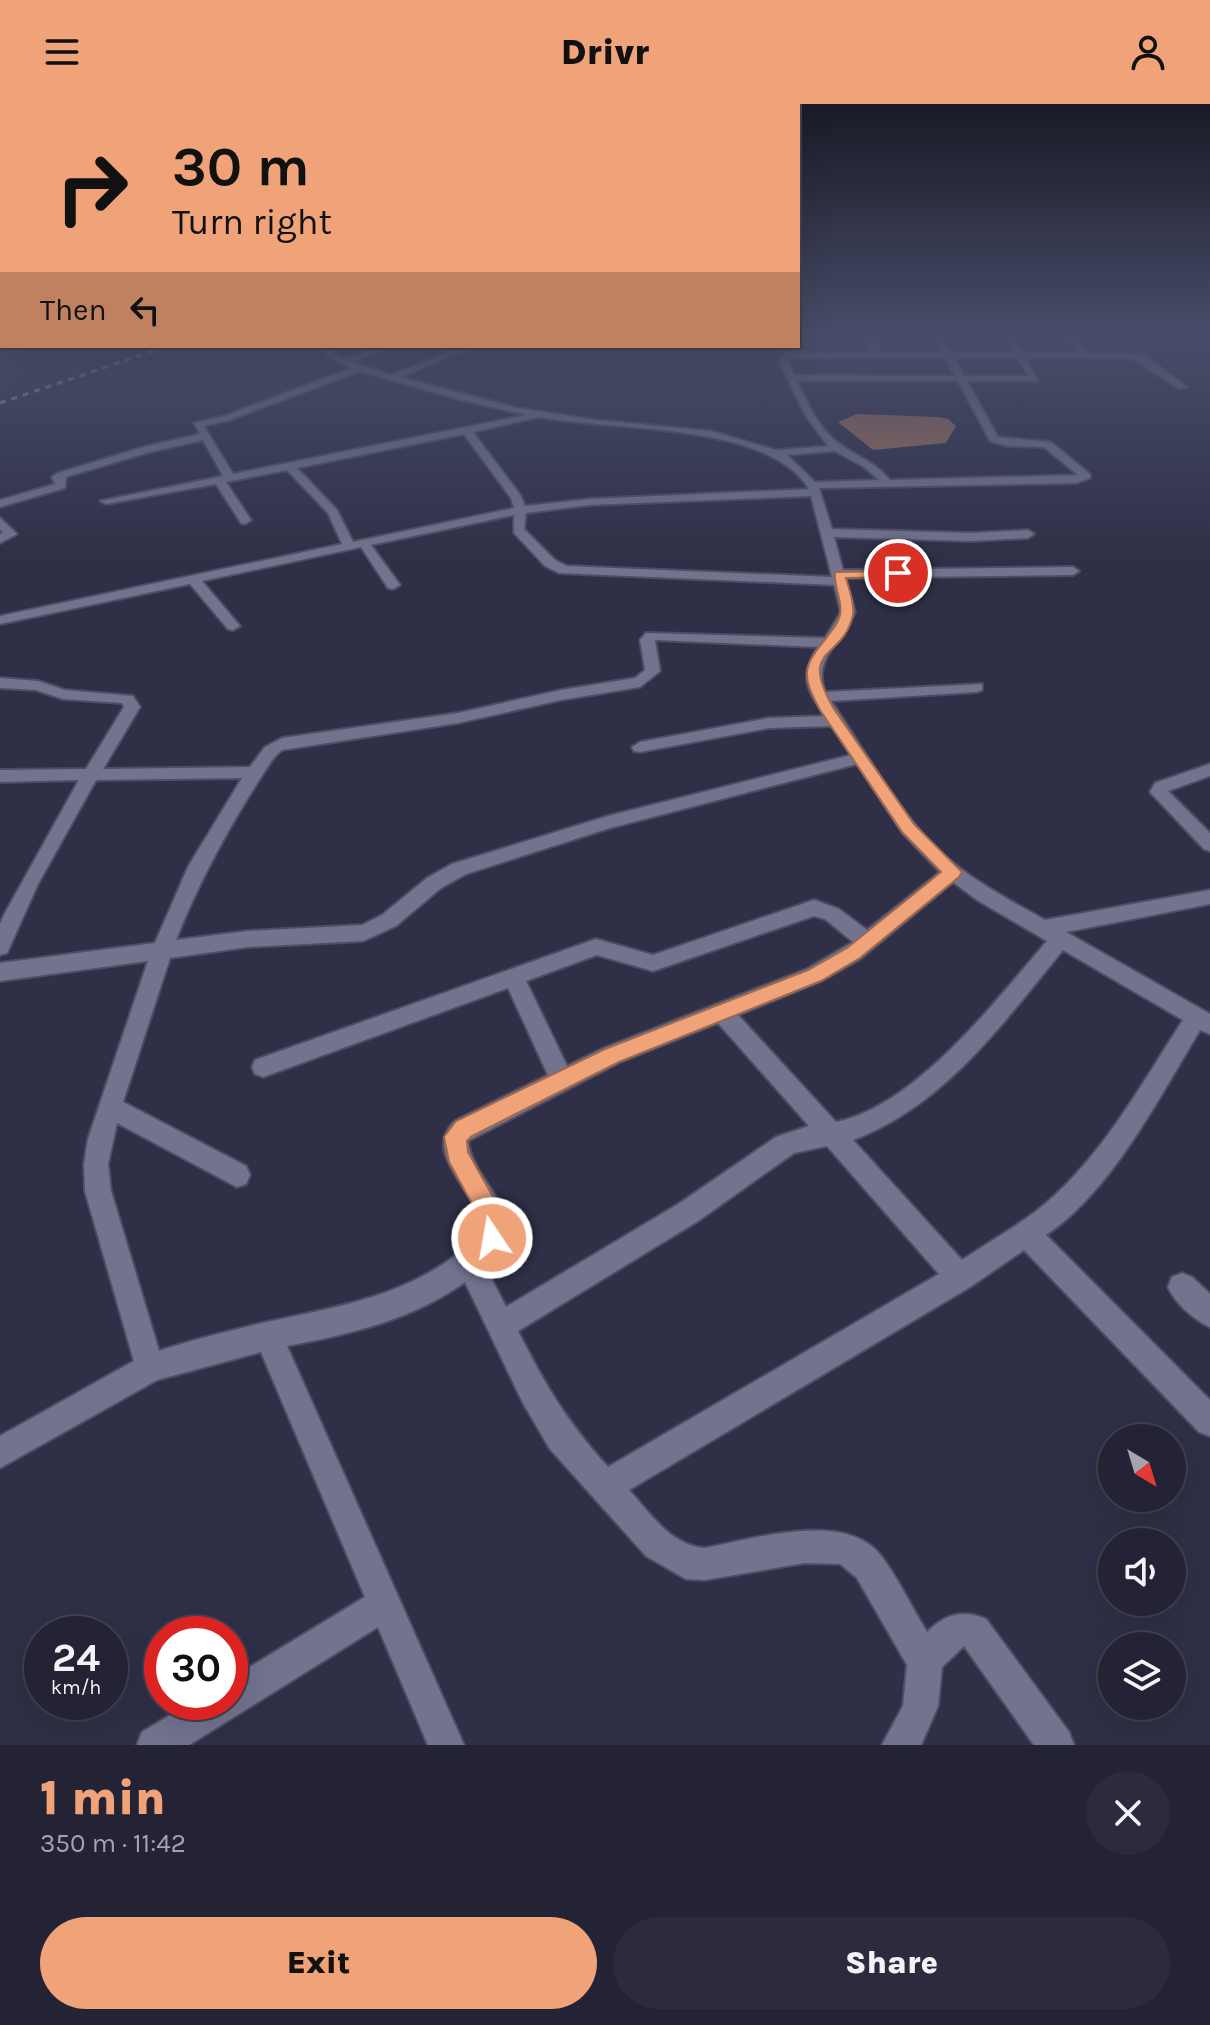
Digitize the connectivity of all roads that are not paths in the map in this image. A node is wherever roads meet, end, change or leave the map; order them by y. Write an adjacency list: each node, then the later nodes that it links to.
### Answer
1 (252, 409): 7 (street)
2 (517, 409): 5 (street)
3 (807, 409): 8 (street)
4 (977, 409): 12 (street)
5 (539, 414): 6 (street); 9 (street)
6 (467, 431): 10 (street); 16 (street)
7 (206, 436): 11 (street); 15 (street)
8 (837, 448): 9 (street); 12 (street)
9 (776, 453): 13 (street)
10 (291, 467): 11 (street); 22 (street)
11 (224, 479): 14 (street); 17 (street)
12 (887, 484): 13 (street)
13 (815, 488): 16 (street); 19 (street)
14 (106, 501)
15 (0, 504)
16 (520, 510): 22 (street); 25 (street)
17 (245, 520)
18 (0, 522): 21 (street)
19 (828, 533): 20 (street); 25 (street)
20 (1028, 534)
21 (0, 539)
22 (356, 543): 24 (street); 26 (street)
23 (1073, 571): 25 (street)
24 (192, 578): 27 (street); 28 (street)
25 (840, 578): 29 (street)
26 (393, 585)
27 (0, 620)
28 (233, 626)
29 (830, 643): 32 (street); 37 (street)
30 (0, 683): 39 (street)
31 (977, 687): 32 (street)
32 (819, 697): 33 (street)
33 (835, 721): 34 (street); 35 (street)
34 (640, 747)
35 (860, 758): 41 (street); 46 (street)
36 (1210, 770): 40 (street)
37 (256, 772): 39 (street); 46 (street)
38 (0, 776): 39 (street)
39 (90, 776): 45 (street)
40 (1210, 844)
41 (953, 872): 43 (street); 44 (street)
42 (1210, 897): 43 (street)
43 (1050, 935): 50 (street); 54 (street)
44 (867, 942): 48 (street); 49 (street)
45 (0, 947)
46 (160, 950): 47 (street); 53 (street)
47 (0, 972)
48 (513, 976): 51 (street); 52 (street)
49 (721, 1011): 52 (street); 54 (street)
50 (1203, 1022): 56 (street)
51 (263, 1067)
52 (562, 1080): 57 (street)
53 (110, 1107): 55 (street); 63 (street)
54 (832, 1134): 58 (street); 61 (street)
55 (237, 1175)
56 (1027, 1234): 58 (street); 64 (street)
57 (469, 1262): 61 (street); 62 (street)
58 (960, 1277): 66 (street)
59 (1182, 1287): 60 (street)
60 (1210, 1313)
61 (500, 1326): 66 (street)
62 (268, 1336): 63 (street); 67 (street)
63 (150, 1368): 65 (street)
64 (1210, 1421)
65 (0, 1453)
66 (605, 1486): 68 (street)
67 (386, 1603): 69 (street); 72 (street)
68 (924, 1661): 73 (street); 74 (street)
69 (248, 1688)
70 (196, 1720): 71 (street)
71 (155, 1745)
72 (446, 1745)
73 (900, 1745)
74 (1056, 1745)

